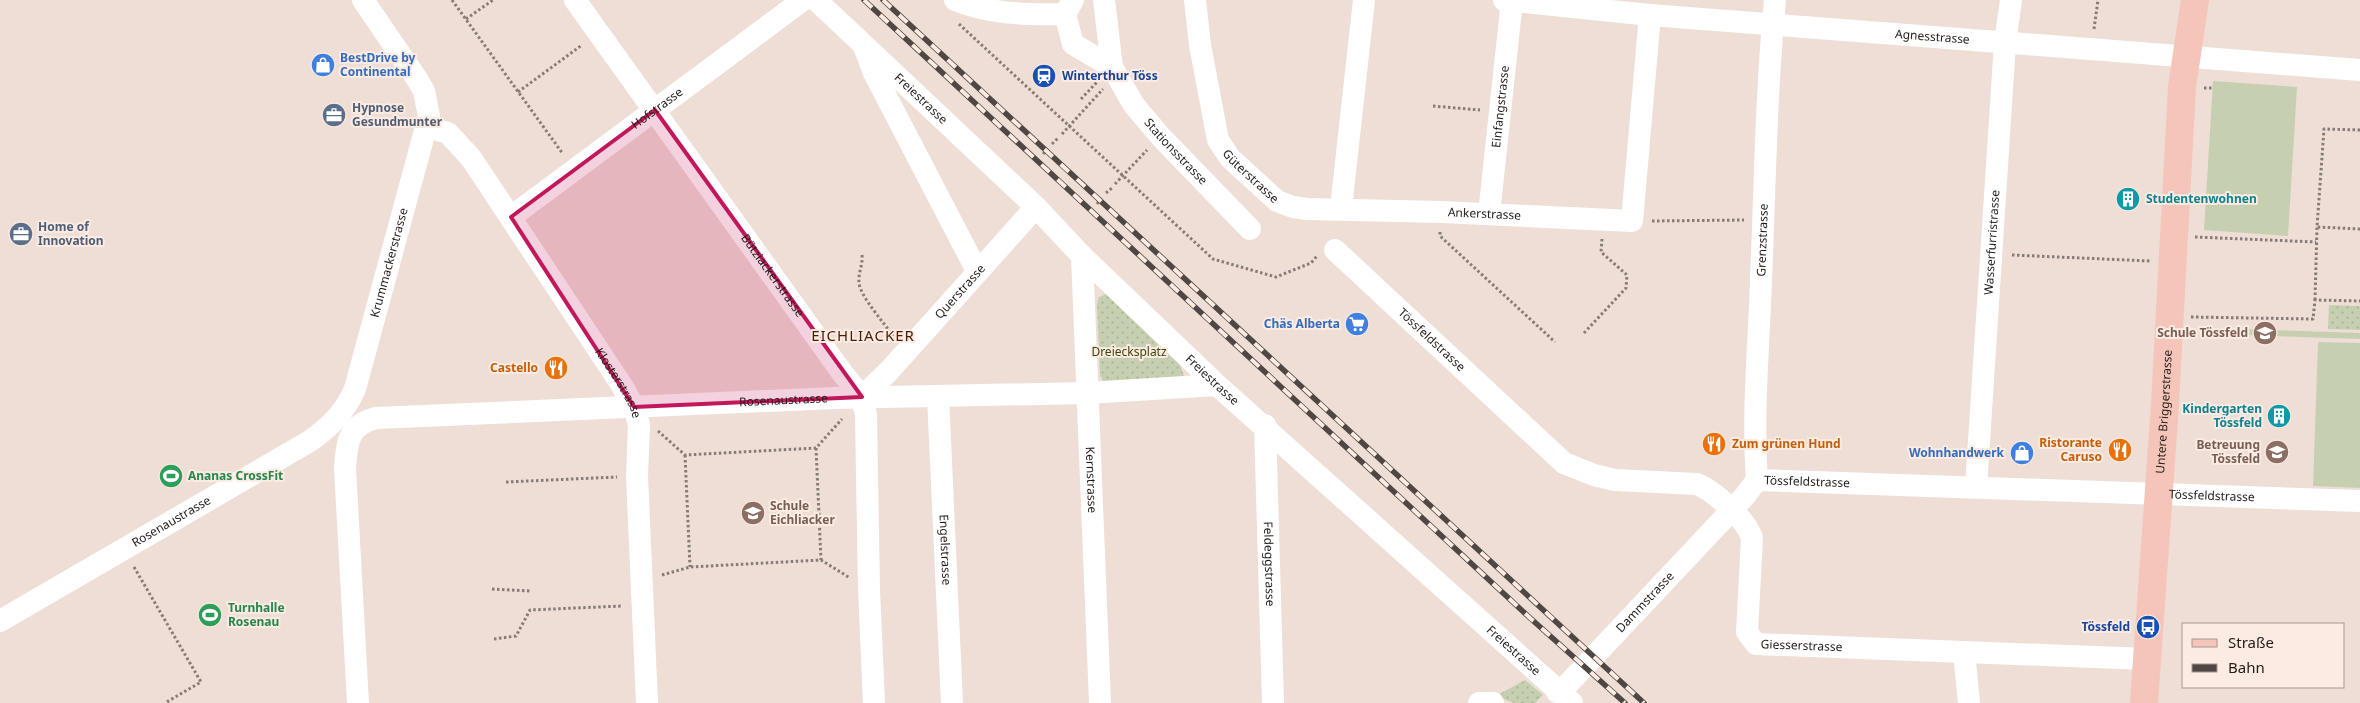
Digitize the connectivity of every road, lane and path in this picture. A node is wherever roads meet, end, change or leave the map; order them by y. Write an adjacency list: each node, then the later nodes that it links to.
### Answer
1 (363, 0): 33 (street, Krummackerstrasse)
2 (452, 0): 18 (path)
3 (493, 0): 18 (path)
4 (575, 0): 20 (street, Bütziackerstrasse)
5 (804, 0): 30 (street, Hofstrasse)
6 (816, 0): 22 (street, Freiestrasse)
7 (1104, 0): 25 (street, Stationsstrasse)
8 (1195, 0): 49 (street, Güterstrasse)
9 (1364, 0): 49 (street)
10 (1509, 0): 17 (street, Agnesstrasse); 31 (street, Einfangstrasse)
11 (1775, 0): 19 (street, Grenzstrasse)
12 (2011, 0): 21 (street, Wasserfurristrasse)
13 (2098, 0): 23 (path)
14 (2196, 0): 24 (main road, Untere Briggerstrasse)
15 (1069, 7): 16 (street); 25 (street, Stationsstrasse)
16 (954, 10): 32 (path)
17 (1650, 16): 19 (street, Agnesstrasse); 55 (street)
18 (466, 19): 27 (path)
19 (1773, 24): 21 (street, Agnesstrasse); 54 (street, Grenzstrasse)
20 (599, 33): 27 (path); 30 (street, Bütziackerstrasse)
21 (2005, 43): 23 (street, Agnesstrasse); 62 (street, Wasserfurristrasse)
22 (863, 44): 48 (street, Freiestrasse); 66 (street, Freiestrasse)
23 (2090, 50): 24 (street, Agnesstrasse)
24 (2186, 58): 26 (street, Agnesstrasse); 65 (main road, Untere Briggerstrasse)
25 (1112, 67): 36 (street, Stationsstrasse)
26 (2360, 70)
27 (518, 92): 41 (path)
28 (1081, 99): 32 (path)
29 (1433, 106): 31 (path)
30 (655, 110): 41 (street, Hofstrasse); 77 (street, Bütziackerstrasse)
31 (1500, 112): 51 (street, Einfangstrasse)
32 (1069, 126): 35 (path); 42 (path)
33 (427, 127): 52 (street, Klosterstrasse); 79 (street, Krummackerstrasse)
34 (2360, 130): 56 (path)
35 (1062, 134)
36 (1161, 137): 42 (path); 57 (street, Stationsstrasse)
37 (1058, 138): 38 (path)
38 (1052, 144)
39 (1049, 148): 40 (path)
40 (1043, 154)
41 (574, 170): 52 (street, Hofstrasse)
42 (1123, 175): 43 (path); 67 (path)
43 (1115, 184)
44 (1112, 188): 45 (path)
45 (1106, 194)
46 (1102, 197): 47 (path)
47 (1097, 204)
48 (1036, 207): 64 (street, Freiestrasse); 66 (street, Querstrasse)
49 (1340, 208): 50 (street, Ankerstrasse)
50 (1442, 212): 51 (street, Ankerstrasse); 72 (path)
51 (1489, 214): 53 (street, Ankerstrasse)
52 (511, 217): 78 (street, Klosterstrasse)
53 (1604, 220): 55 (street, Ankerstrasse); 71 (path)
54 (1763, 220): 55 (path); 85 (street, Grenzstrasse)
55 (1632, 221)
56 (2317, 227): 58 (path); 60 (path)
57 (1250, 229)
58 (2360, 229)
59 (2192, 237): 60 (path)
60 (2316, 242): 68 (path)
61 (1335, 250): 90 (street, Tössfeldstrasse)
62 (1990, 254): 65 (path); 87 (street, Wasserfurristrasse)
63 (862, 255): 73 (path)
64 (1082, 256): 74 (street, Freiestrasse); 75 (street, Kernstrasse)
65 (2173, 262): 88 (main road, Untere Briggerstrasse)
66 (977, 271): 73 (street, Querstrasse)
67 (1292, 271)
68 (2315, 300): 69 (path); 70 (path)
69 (2360, 301)
70 (2188, 317)
71 (1584, 333)
72 (1555, 342)
73 (906, 352): 77 (street, Querstrasse)
74 (1218, 384): 75 (street, Rosenaustrasse); 81 (street, Freiestrasse)
75 (1087, 393): 76 (street, Rosenaustrasse); 109 (street, Kernstrasse)
76 (938, 396): 77 (street, Rosenaustrasse); 108 (street, Engelstrasse)
77 (862, 397): 78 (street, Rosenaustrasse); 82 (path); 96 (street, Bütziackerstrasse)
78 (634, 407): 79 (street, Rosenaustrasse); 84 (street, Klosterstrasse)
79 (345, 424): 99 (street, Rosenaustrasse); 105 (street, Krummackerstrasse)
80 (652, 425): 83 (path)
81 (1265, 425): 103 (street, Freiestrasse); 110 (street, Feldeggstrasse)
82 (816, 448): 83 (path); 92 (path)
83 (685, 455): 93 (path)
84 (637, 476): 86 (path); 94 (street, Klosterstrasse)
85 (1757, 480): 87 (street, Tössfeldstrasse); 90 (street, Tössfeldstrasse)
86 (506, 482)
87 (1976, 487): 88 (street, Tössfeldstrasse)
88 (2159, 493): 89 (street, Tössfeldstrasse); 102 (main road, Untere Briggerstrasse)
89 (2360, 500)
90 (1732, 510): 101 (street, Giesserstrasse); 103 (street, Dammstrasse)
91 (130, 560): 104 (path)
92 (821, 560): 93 (path); 96 (path)
93 (690, 567): 94 (path)
94 (642, 578): 98 (street, Klosterstrasse)
95 (492, 589): 97 (path)
96 (869, 589): 107 (street, Bütziackerstrasse)
97 (530, 591)
98 (643, 605): 100 (path); 106 (street, Klosterstrasse)
99 (0, 621)
100 (494, 638)
101 (1964, 652): 102 (street, Giesserstrasse); 113 (street)
102 (2146, 659): 114 (main road, Untere Briggerstrasse)
103 (1565, 693)
104 (165, 703)
105 (358, 703)
106 (647, 703)
107 (874, 703)
108 (952, 703)
109 (1100, 703)
110 (1274, 703)
111 (1479, 703): 112 (street)
112 (1493, 703)
113 (1969, 703)
114 (2144, 703)

